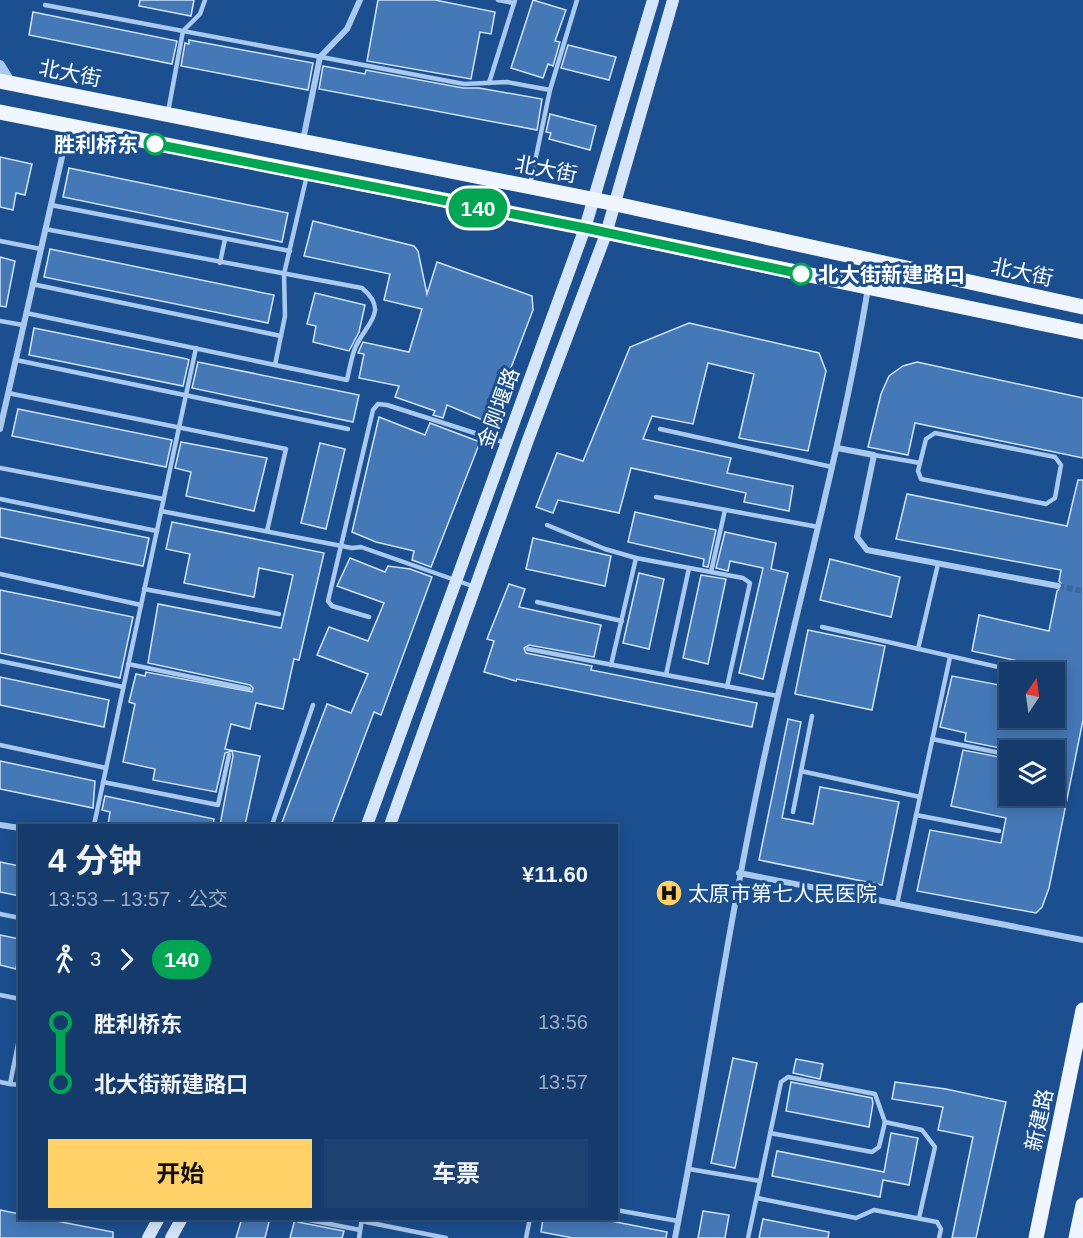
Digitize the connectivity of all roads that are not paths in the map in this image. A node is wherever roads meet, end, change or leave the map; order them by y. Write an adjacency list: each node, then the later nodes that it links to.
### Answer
1 (205, 0): 9 (lane)
2 (360, 0): 10 (street)
3 (498, 0): 7 (lane)
4 (578, 0): 14 (lane)
5 (653, 0): 21 (main road, 金刚堰路)
6 (673, 0): 22 (main road)
7 (515, 2): 13 (lane)
8 (45, 5): 9 (lane)
9 (183, 31): 10 (lane); 16 (lane)
10 (320, 57): 13 (lane); 18 (street)
11 (0, 64): 12 (street)
12 (6, 82): 16 (main road, 北大街)
13 (489, 83): 14 (lane)
14 (550, 90): 20 (lane)
15 (0, 112): 17 (main road)
16 (168, 115): 18 (main road, 北大街)
17 (69, 126): 19 (main road); 23 (street)
18 (303, 142): 20 (main road, 北大街)
19 (307, 175): 24 (main road); 30 (lane)
20 (530, 188): 21 (main road, 北大街)
21 (594, 200): 22 (main road, 北大街); 24 (main road, 金刚堰路)
22 (616, 204): 26 (main road); 35 (main road, 北大街)
23 (51, 205): 25 (street); 27 (lane)
24 (585, 228): 26 (main road); 51 (main road, 金刚堰路)
25 (45, 229): 29 (street); 31 (lane)
26 (606, 234): 34 (main road); 74 (main road)
27 (225, 239): 30 (lane); 31 (lane)
28 (0, 241): 29 (lane)
29 (41, 249): 33 (street)
30 (290, 251): 32 (lane)
31 (219, 262): 32 (lane)
32 (284, 274): 40 (lane); 43 (lane)
33 (32, 285): 36 (street); 40 (lane)
34 (868, 288): 39 (main road); 52 (street)
35 (1083, 307)
36 (26, 313): 38 (street); 41 (lane)
37 (0, 321): 38 (lane)
38 (23, 325): 42 (street)
39 (1083, 332)
40 (281, 336): 43 (lane)
41 (196, 348): 43 (lane); 45 (lane)
42 (16, 360): 44 (street); 45 (lane)
43 (275, 365)
44 (8, 393): 46 (street); 47 (lane)
45 (186, 396): 47 (lane); 49 (lane)
46 (3, 404): 48 (street)
47 (179, 427): 59 (lane); 65 (lane)
48 (0, 429)
49 (348, 429)
50 (660, 429): 55 (lane)
51 (506, 443): 66 (lane); 72 (main road, 金刚堰路)
52 (837, 448): 53 (street); 55 (street)
53 (874, 455): 54 (lane); 68 (street)
54 (920, 463): 54 (lane)
55 (832, 467): 63 (street)
56 (0, 468): 59 (lane)
57 (656, 497): 60 (lane)
58 (0, 499): 64 (lane)
59 (163, 499): 61 (lane)
60 (726, 510): 63 (lane); 70 (lane)
61 (161, 511): 64 (lane); 65 (lane)
62 (547, 525): 67 (lane)
63 (818, 527): 93 (street)
64 (157, 531): 75 (lane)
65 (267, 531): 66 (lane)
66 (341, 545): 72 (lane); 79 (lane)
67 (636, 558): 69 (lane); 80 (lane)
68 (938, 564): 73 (street); 83 (lane)
69 (689, 568): 70 (lane); 89 (lane)
70 (711, 572): 91 (lane)
71 (0, 574): 77 (lane)
72 (456, 580): 74 (lane); 108 (main road, 金刚堰路)
73 (1058, 586)
74 (475, 587): 109 (main road)
75 (144, 589): 77 (lane); 78 (lane)
76 (537, 602): 80 (lane)
77 (141, 605): 86 (lane)
78 (279, 614)
79 (369, 617)
80 (622, 621): 87 (lane)
81 (822, 627): 83 (lane)
82 (528, 649): 87 (lane)
83 (918, 649): 84 (lane)
84 (950, 657): 88 (lane); 96 (lane)
85 (0, 662): 90 (lane)
86 (128, 664): 90 (lane); 92 (lane)
87 (611, 665): 89 (lane)
88 (999, 668)
89 (666, 675): 91 (lane)
90 (123, 687): 100 (lane)
91 (727, 687): 93 (lane)
92 (249, 689)
93 (778, 696): 113 (street)
94 (313, 705): 107 (lane)
95 (812, 716): 101 (lane)
96 (932, 739): 98 (lane); 103 (lane)
97 (0, 745): 100 (lane)
98 (999, 753)
99 (229, 755): 102 (lane)
100 (106, 768): 102 (lane)
101 (801, 771): 103 (lane); 104 (lane)
102 (103, 782): 106 (lane)
103 (920, 797): 105 (lane)
104 (793, 812)
105 (916, 815): 112 (lane); 114 (lane)
106 (94, 824)
107 (272, 824)
108 (367, 824)
109 (390, 824)
110 (0, 825): 111 (street)
111 (18, 828)
112 (999, 831)
113 (740, 873): 114 (street); 127 (street)
114 (897, 904): 117 (street)
115 (0, 914): 116 (lane)
116 (18, 918)
117 (1083, 940)
118 (0, 995): 119 (lane)
119 (18, 999)
120 (1083, 1010): 148 (main road, 新建路)
121 (18, 1044): 123 (lane)
122 (0, 1082): 123 (lane)
123 (10, 1084): 124 (lane)
124 (18, 1085)
125 (885, 1122): 126 (lane); 126 (lane); 132 (lane)
126 (770, 1133): 128 (lane)
127 (689, 1169): 128 (lane); 138 (street)
128 (760, 1181): 129 (lane)
129 (757, 1198): 132 (lane); 146 (lane)
130 (1083, 1205): 149 (main road)
131 (618, 1210): 138 (lane)
132 (919, 1218): 147 (lane)
133 (158, 1220): 140 (main road)
134 (181, 1220): 141 (main road)
135 (309, 1220): 139 (lane)
136 (362, 1220): 139 (lane); 143 (lane)
137 (530, 1220): 144 (lane)
138 (678, 1221): 145 (street)
139 (360, 1230): 142 (lane)
140 (148, 1238)
141 (171, 1238)
142 (359, 1238)
143 (446, 1238)
144 (526, 1238)
145 (675, 1238)
146 (748, 1238)
147 (939, 1238)
148 (1036, 1238)
149 (1076, 1238)

